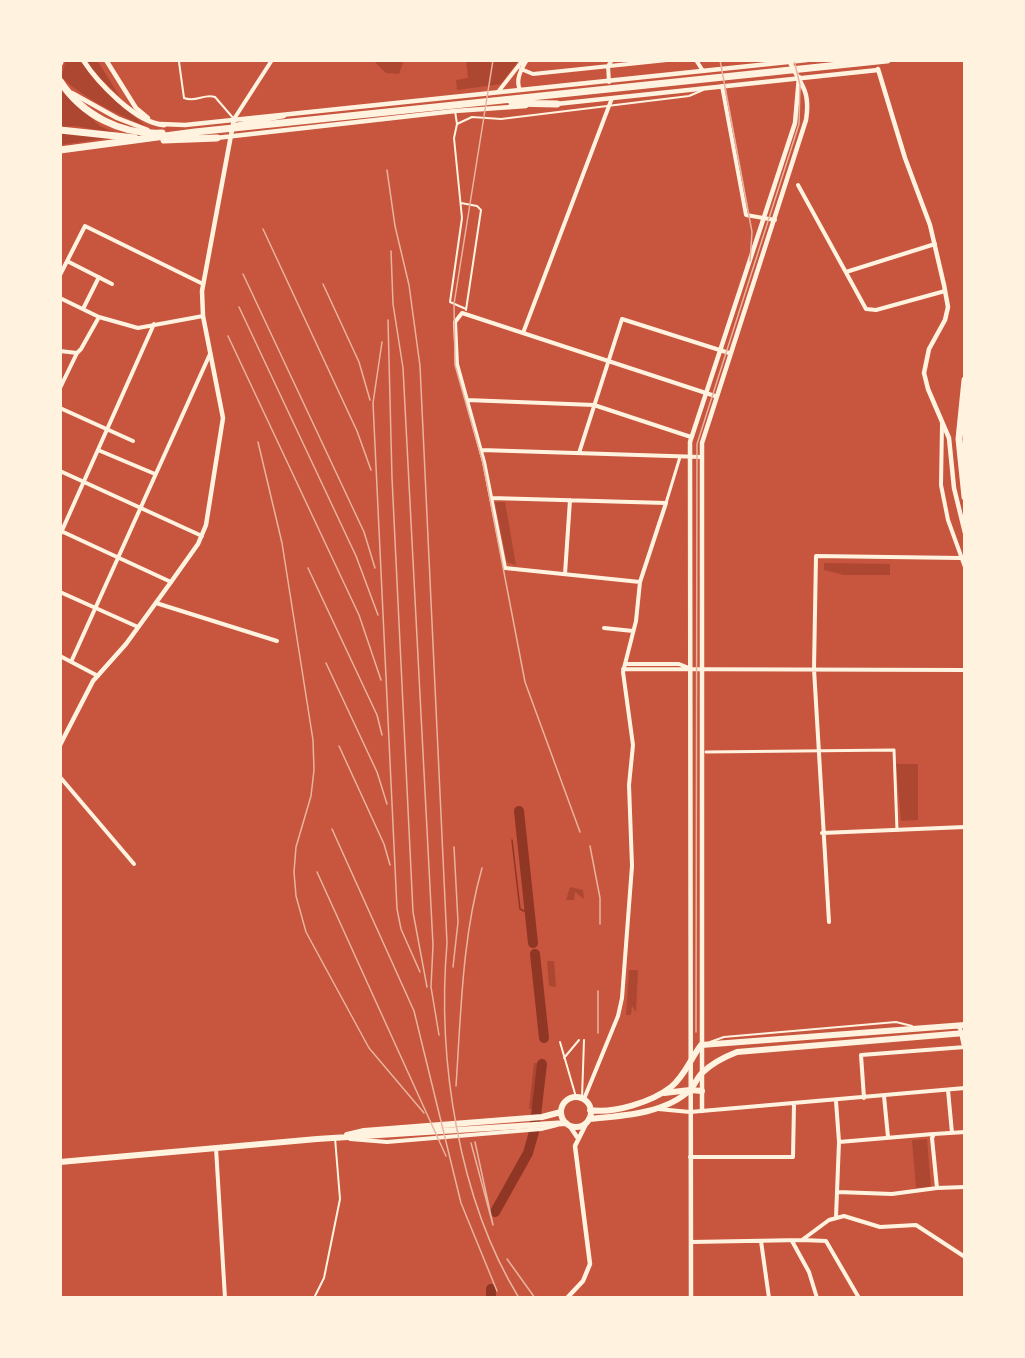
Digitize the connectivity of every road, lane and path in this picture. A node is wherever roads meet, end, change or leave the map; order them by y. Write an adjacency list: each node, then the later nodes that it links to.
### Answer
1 (83, 60): 35 (main road)
2 (106, 60): 35 (street)
3 (272, 60): 33 (street)
4 (525, 60): 14 (street); 23 (street)
5 (612, 60): 13 (street)
6 (667, 60): 13 (street)
7 (696, 60): 16 (street)
8 (807, 60): 11 (street)
9 (875, 60): 15 (street)
10 (887, 60): 25 (highway)
11 (790, 61): 16 (street); 17 (street)
12 (179, 62): 33 (lane)
13 (608, 66): 14 (street); 19 (street)
14 (521, 69): 22 (street)
15 (878, 69): 17 (street); 46 (street)
16 (703, 71): 19 (street); 21 (street)
17 (798, 77): 20 (street); 44 (street); 45 (street)
18 (60, 81): 37 (highway); 39 (street)
19 (609, 82): 22 (street)
20 (722, 86): 21 (street); 44 (street)
21 (705, 88): 24 (street); 27 (lane)
22 (520, 91): 23 (street)
23 (498, 92): 30 (street)
24 (612, 98): 26 (street); 27 (street)
25 (470, 103): 26 (highway); 37 (highway)
26 (557, 104): 28 (street)
27 (610, 104): 31 (lane); 61 (street)
28 (515, 107): 29 (street); 31 (lane)
29 (455, 111): 34 (lane); 38 (street)
30 (290, 114): 32 (street); 33 (street)
31 (511, 116): 34 (lane)
32 (263, 121): 33 (street); 38 (street)
33 (234, 122): 35 (street); 40 (street)
34 (457, 124): 43 (lane)
35 (164, 125)
36 (60, 130): 39 (highway)
37 (195, 132): 41 (highway)
38 (264, 134): 40 (street)
39 (217, 138): 40 (street)
40 (231, 138): 52 (street)
41 (60, 150)
42 (798, 185): 48 (street)
43 (461, 203): 56 (lane); 56 (lane)
44 (764, 218): 45 (street); 62 (street)
45 (775, 220): 66 (street)
46 (935, 243): 48 (street); 53 (street)
47 (67, 261): 49 (street); 50 (street); 52 (street)
48 (846, 272): 53 (street)
49 (60, 275)
50 (99, 277): 51 (street); 55 (street)
51 (112, 284)
52 (203, 284): 58 (street)
53 (945, 291): 75 (street)
54 (60, 298): 55 (street)
55 (83, 309): 59 (street)
56 (466, 309): 57 (lane)
57 (462, 313): 61 (street); 72 (street)
58 (203, 316): 60 (street); 65 (street)
59 (99, 317): 60 (street); 64 (street)
60 (154, 324): 76 (street)
61 (523, 333): 67 (street)
62 (719, 350): 66 (street); 67 (street); 70 (street)
63 (60, 351): 64 (street)
64 (77, 353): 69 (street)
65 (211, 353): 86 (street); 95 (street)
66 (729, 353): 71 (street)
67 (608, 361): 70 (street); 73 (street)
68 (965, 380): 88 (highway)
69 (60, 388)
70 (705, 393): 71 (street); 77 (street)
71 (715, 396): 84 (street)
72 (467, 400): 73 (street); 80 (street)
73 (594, 405): 77 (street); 81 (street)
74 (60, 408): 76 (street)
75 (941, 418): 94 (street); 97 (street)
76 (107, 430): 78 (street); 79 (street)
77 (691, 436): 83 (street)
78 (133, 441)
79 (98, 450): 86 (street); 87 (street)
80 (481, 450): 81 (street); 89 (street)
81 (579, 453): 82 (street)
82 (680, 457): 83 (street); 91 (street)
83 (689, 457): 84 (street); 112 (street)
84 (701, 457): 113 (street)
85 (60, 471): 87 (street)
86 (155, 474): 92 (street)
87 (84, 482): 92 (street); 93 (street)
88 (965, 496)
89 (491, 498): 90 (street); 99 (street)
90 (570, 500): 91 (street); 99 (street)
91 (666, 503): 101 (street)
92 (140, 508): 95 (street); 96 (street)
93 (61, 532): 96 (street)
94 (965, 533)
95 (202, 536): 100 (street)
96 (118, 556): 100 (street); 104 (street)
97 (961, 558): 98 (street); 114 (street)
98 (965, 567)
99 (565, 574): 101 (street)
100 (171, 582): 103 (street)
101 (640, 582): 107 (street)
102 (60, 592): 104 (street)
103 (156, 603): 105 (street); 108 (street)
104 (96, 608): 105 (street); 110 (street)
105 (138, 627): 116 (street)
106 (604, 628): 107 (street)
107 (633, 631): 111 (street)
108 (277, 641)
109 (60, 656): 110 (street)
110 (71, 662): 116 (street)
111 (624, 667): 112 (street); 145 (street)
112 (689, 668): 113 (street); 137 (street)
113 (701, 668): 114 (street); 134 (street)
114 (814, 669): 115 (street); 120 (street)
115 (965, 670)
116 (98, 676): 118 (street)
117 (61, 728): 118 (street)
118 (67, 731): 119 (street)
119 (60, 745)
120 (818, 750): 121 (street); 124 (street); 125 (street)
121 (706, 752)
122 (60, 777): 126 (street)
123 (965, 827): 124 (street)
124 (897, 830): 125 (street)
125 (822, 833): 127 (street)
126 (134, 864)
127 (829, 922)
128 (957, 1026): 129 (main road); 130 (street); 134 (main road)
129 (965, 1026)
130 (963, 1034): 135 (street); 138 (main road)
131 (579, 1040): 136 (lane)
132 (584, 1040): 145 (lane)
133 (560, 1042): 136 (lane)
134 (701, 1045): 137 (main road); 138 (street)
135 (964, 1047): 146 (street)
136 (564, 1058): 145 (lane)
137 (690, 1058): 140 (street); 143 (main road)
138 (702, 1074): 140 (main road); 142 (street)
139 (965, 1088): 141 (street)
140 (690, 1090): 142 (main road); 143 (main road); 149 (main road); 153 (street)
141 (948, 1090): 144 (street); 158 (street)
142 (702, 1091): 151 (street)
143 (658, 1094): 150 (main road)
144 (884, 1096): 146 (street); 161 (street)
145 (581, 1098): 150 (main road); 152 (main road)
146 (864, 1098): 147 (street)
147 (836, 1101): 148 (street); 163 (street)
148 (794, 1104): 151 (street); 165 (street)
149 (651, 1109): 153 (street); 154 (main road)
150 (590, 1110): 154 (main road)
151 (702, 1111): 153 (street)
152 (561, 1112): 155 (main road); 157 (main road)
153 (690, 1112): 165 (street)
154 (588, 1119): 155 (main road); 160 (street)
155 (567, 1124): 157 (main road); 160 (street)
156 (965, 1132): 158 (street)
157 (430, 1133): 162 (main road)
158 (952, 1133): 159 (street)
159 (934, 1134): 161 (street); 168 (street)
160 (577, 1137): 178 (street)
161 (888, 1137): 163 (street)
162 (335, 1138): 164 (main road); 177 (lane)
163 (839, 1142): 169 (street)
164 (216, 1148): 166 (main road); 176 (street)
165 (690, 1157): 174 (street)
166 (60, 1162)
167 (965, 1187): 168 (street)
168 (937, 1188): 169 (street)
169 (838, 1192): 170 (street)
170 (836, 1217): 171 (street); 175 (street)
171 (802, 1240): 173 (street); 182 (street)
172 (761, 1241): 173 (street); 174 (street); 180 (street)
173 (792, 1241): 181 (street)
174 (690, 1242): 179 (street)
175 (965, 1257)
176 (225, 1298)
177 (314, 1298)
178 (567, 1298)
179 (691, 1298)
180 (769, 1298)
181 (817, 1298)
182 (859, 1298)

